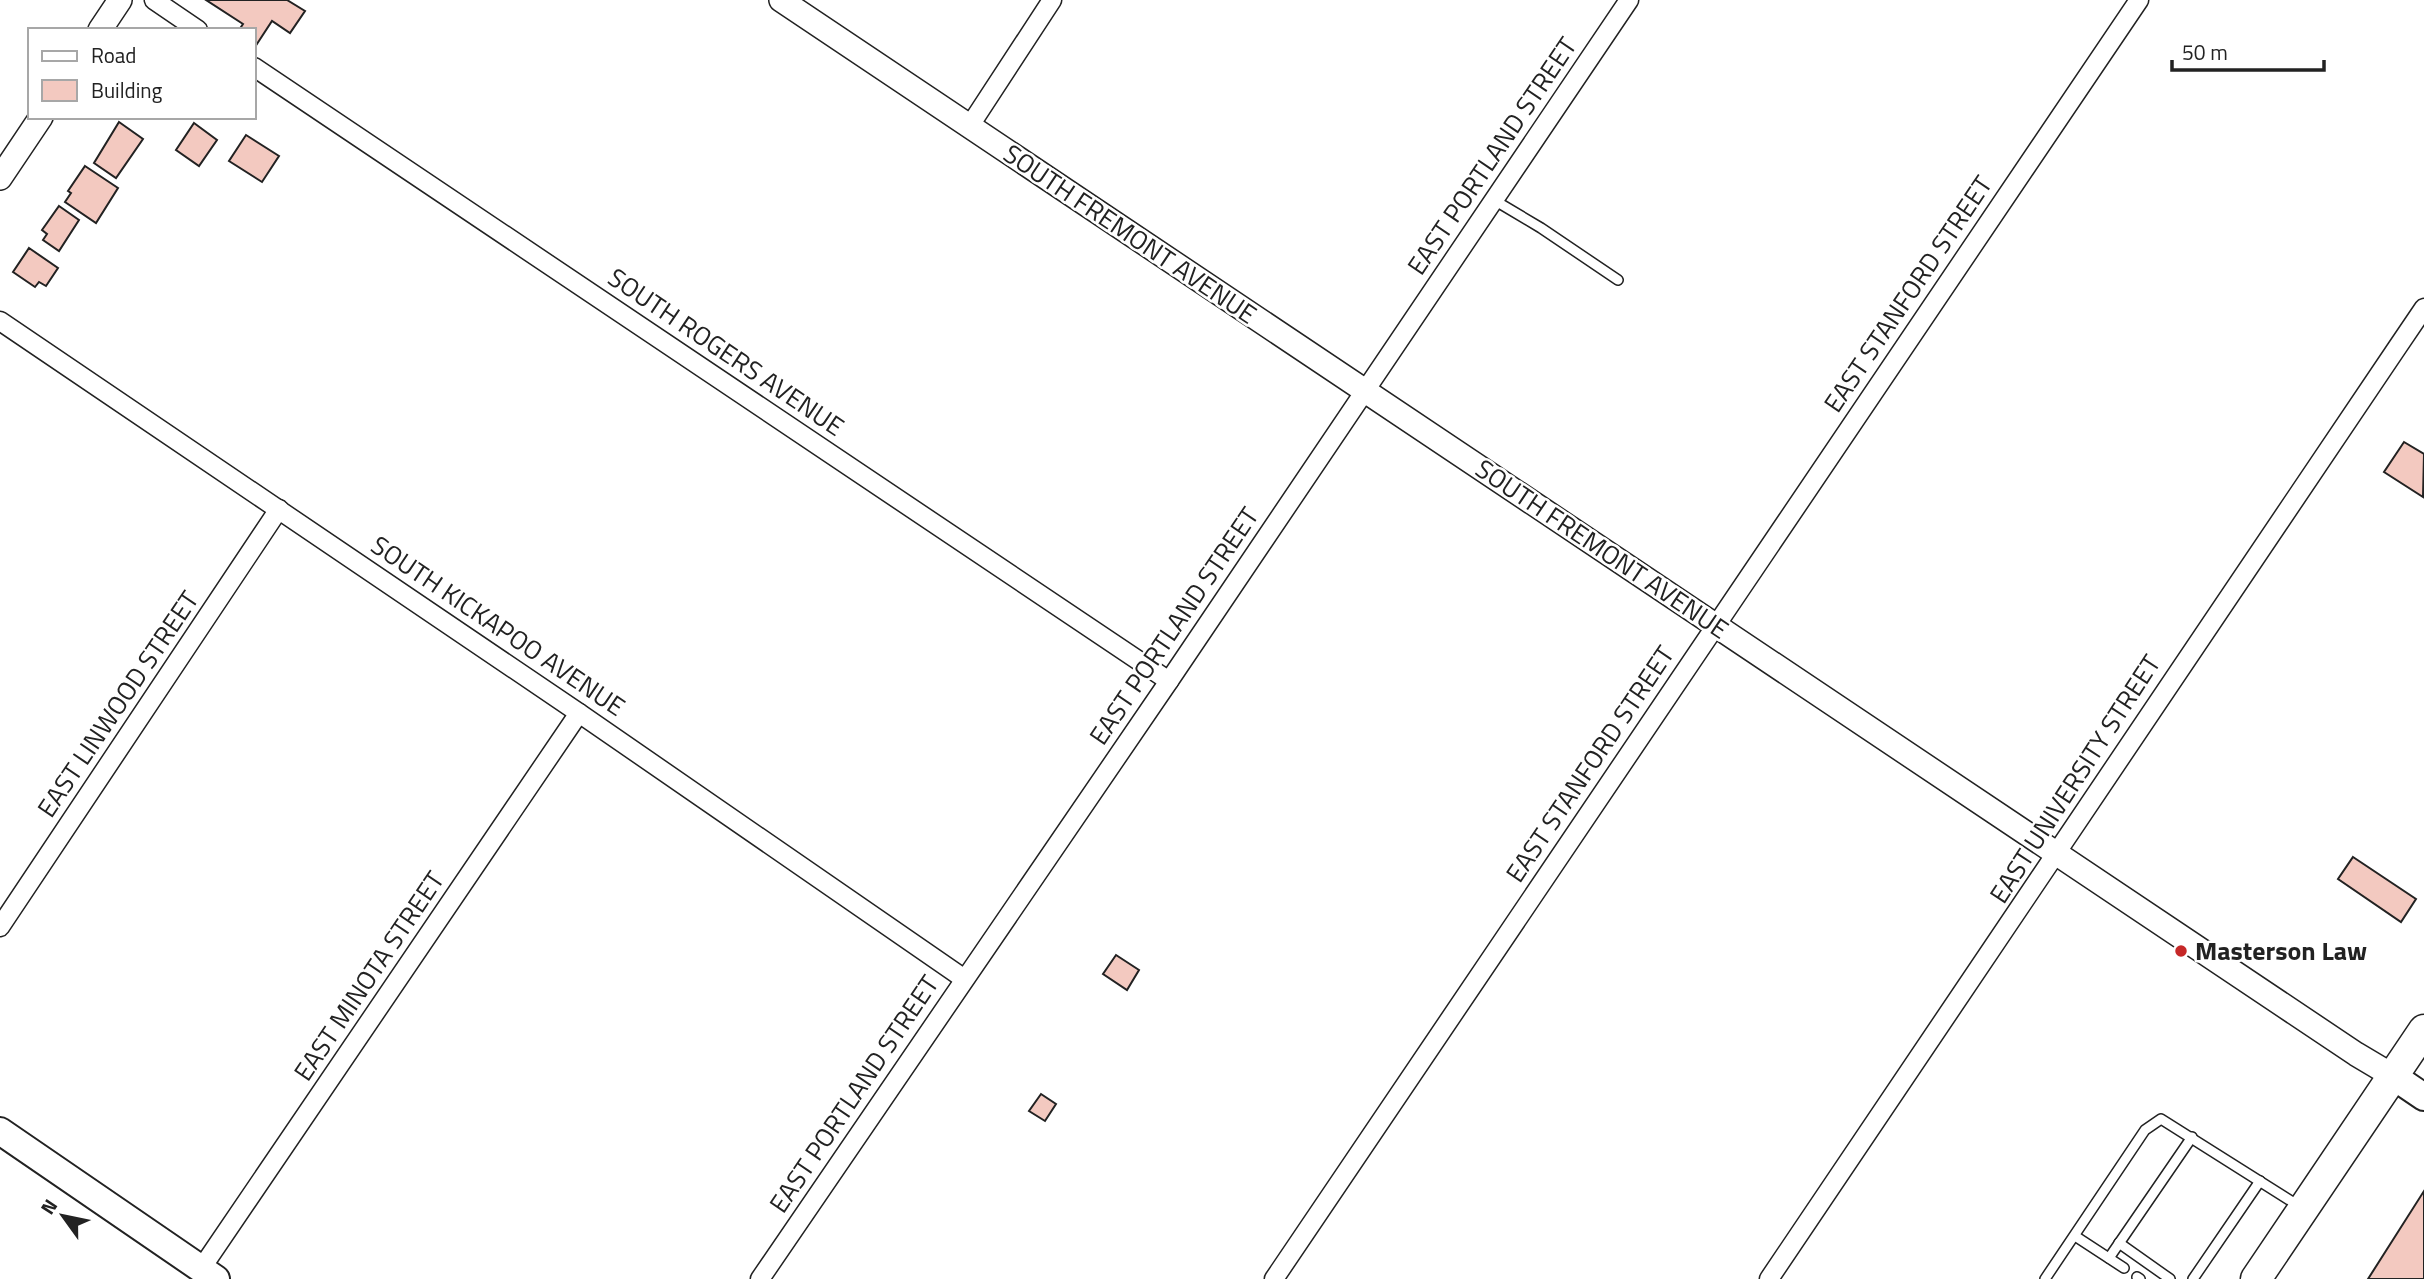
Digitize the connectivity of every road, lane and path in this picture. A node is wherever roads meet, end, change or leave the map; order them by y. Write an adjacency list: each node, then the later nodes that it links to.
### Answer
1 (120, 0): 7 (street)
2 (154, 0): 8 (street)
3 (781, 0): 11 (street, SOUTH FREMONT AVENUE)
4 (1052, 0): 11 (street)
5 (2139, 0): 19 (street, EAST STANFORD STREET)
6 (1624, 2): 13 (street, EAST PORTLAND STREET)
7 (101, 28)
8 (195, 28)
9 (256, 68): 20 (street, SOUTH ROGERS AVENUE)
10 (40, 119): 12 (street)
11 (969, 127): 17 (street, SOUTH FREMONT AVENUE)
12 (0, 178)
13 (1494, 200): 14 (lane); 17 (street, EAST PORTLAND STREET)
14 (1618, 281)
15 (2424, 308): 22 (street, EAST UNIVERSITY STREET)
16 (0, 321): 18 (street, SOUTH KICKAPOO AVENUE)
17 (1366, 390): 19 (street, SOUTH FREMONT AVENUE); 20 (street, EAST PORTLAND STREET)
18 (279, 509): 21 (street, SOUTH KICKAPOO AVENUE); 23 (street, EAST LINWOOD STREET)
19 (1716, 625): 22 (street, SOUTH FREMONT AVENUE); 38 (street, EAST STANFORD STREET)
20 (1169, 681): 24 (street, EAST PORTLAND STREET)
21 (579, 713): 24 (street, SOUTH KICKAPOO AVENUE); 36 (street, EAST MINOTA STREET)
22 (2058, 853): 26 (street, SOUTH FREMONT AVENUE); 39 (street, EAST UNIVERSITY STREET)
23 (0, 927)
24 (964, 978): 37 (street, EAST PORTLAND STREET)
25 (2424, 1030): 26 (main road)
26 (2393, 1076): 27 (main road, SOUTH FREMONT AVENUE); 31 (main road)
27 (2424, 1097)
28 (0, 1131): 36 (main road)
29 (2192, 1137): 30 (lane); 32 (lane); 33 (lane)
30 (2260, 1181): 31 (lane); 42 (lane)
31 (2303, 1209): 43 (main road)
32 (2075, 1236): 34 (lane); 40 (lane)
33 (2119, 1243): 34 (lane); 41 (lane)
34 (2109, 1258): 35 (lane)
35 (2124, 1268)
36 (208, 1274)
37 (760, 1279)
38 (1274, 1279)
39 (1769, 1279)
40 (2045, 1279)
41 (2170, 1279)
42 (2193, 1279)
43 (2256, 1279)

